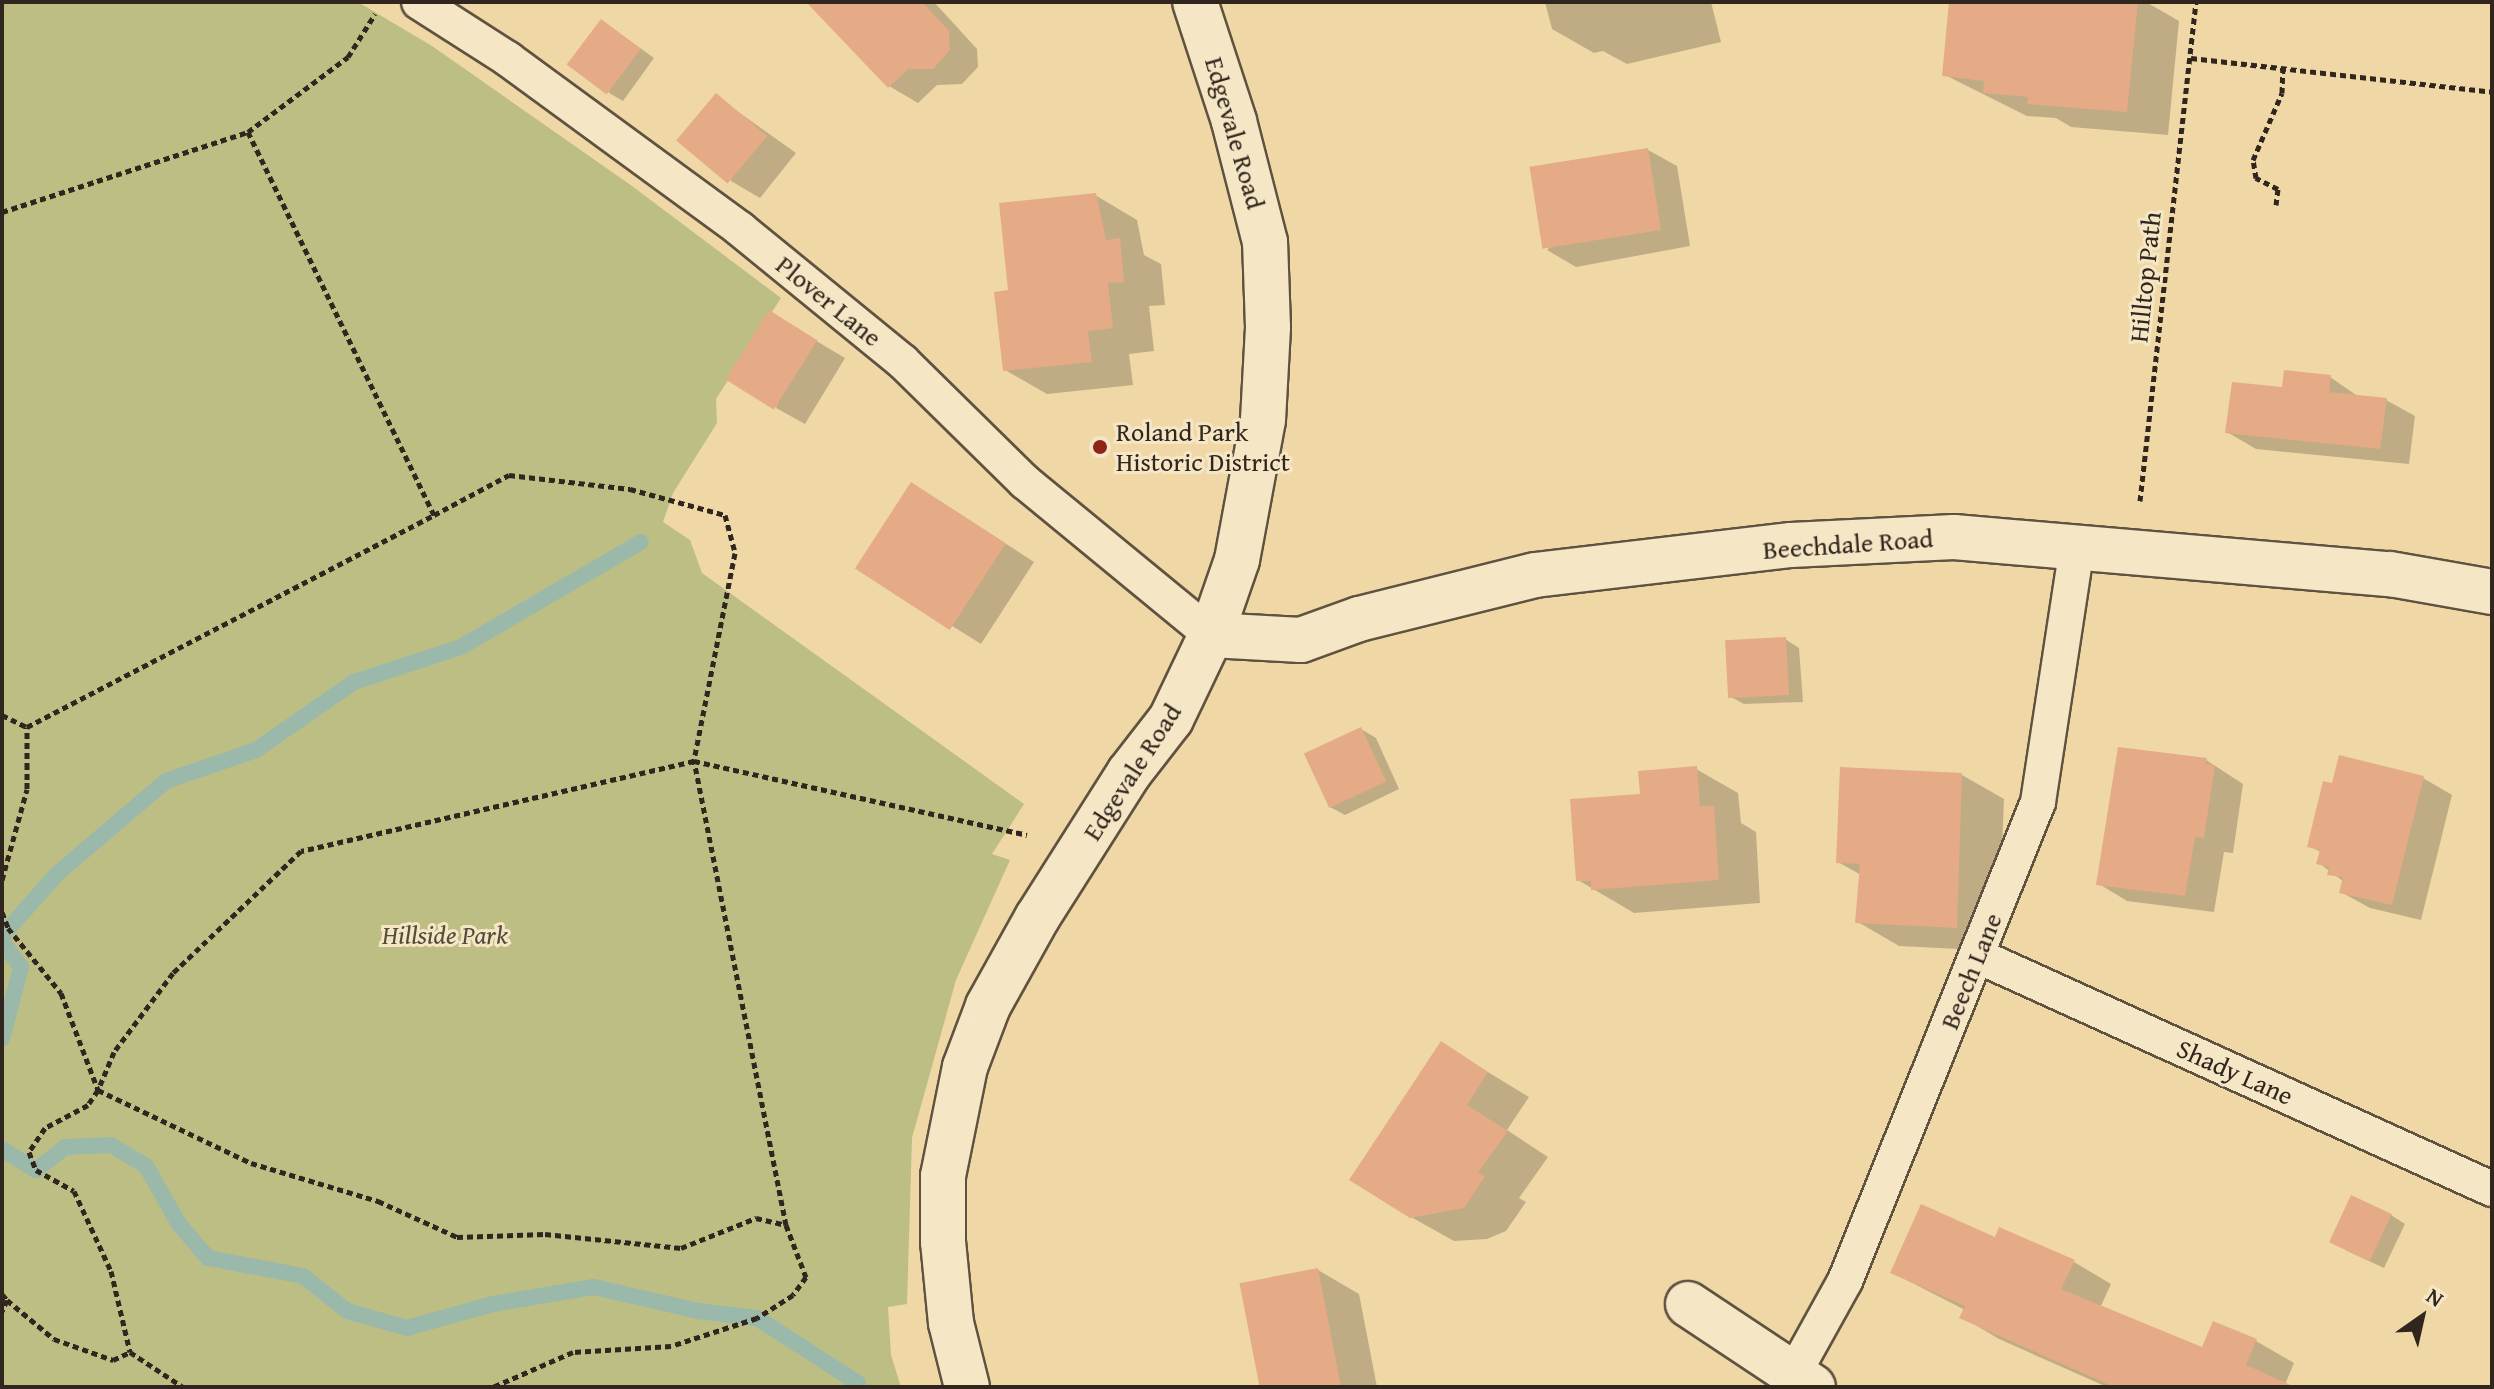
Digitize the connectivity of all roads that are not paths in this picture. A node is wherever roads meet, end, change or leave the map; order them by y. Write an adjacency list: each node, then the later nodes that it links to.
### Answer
1 (419, 2): 5 (lane, Plover Lane)
2 (1195, 2): 5 (street, Edgevale Road)
3 (2077, 547): 4 (street, Beechdale Road); 5 (street, Beechdale Road); 6 (lane, Beech Lane)
4 (2492, 592)
5 (1211, 635): 10 (street, Edgevale Road)
6 (1978, 956): 7 (lane, Shady Lane); 9 (lane, Beech Lane)
7 (2492, 1189)
8 (1688, 1304): 9 (street)
9 (1804, 1380)
10 (967, 1387)

